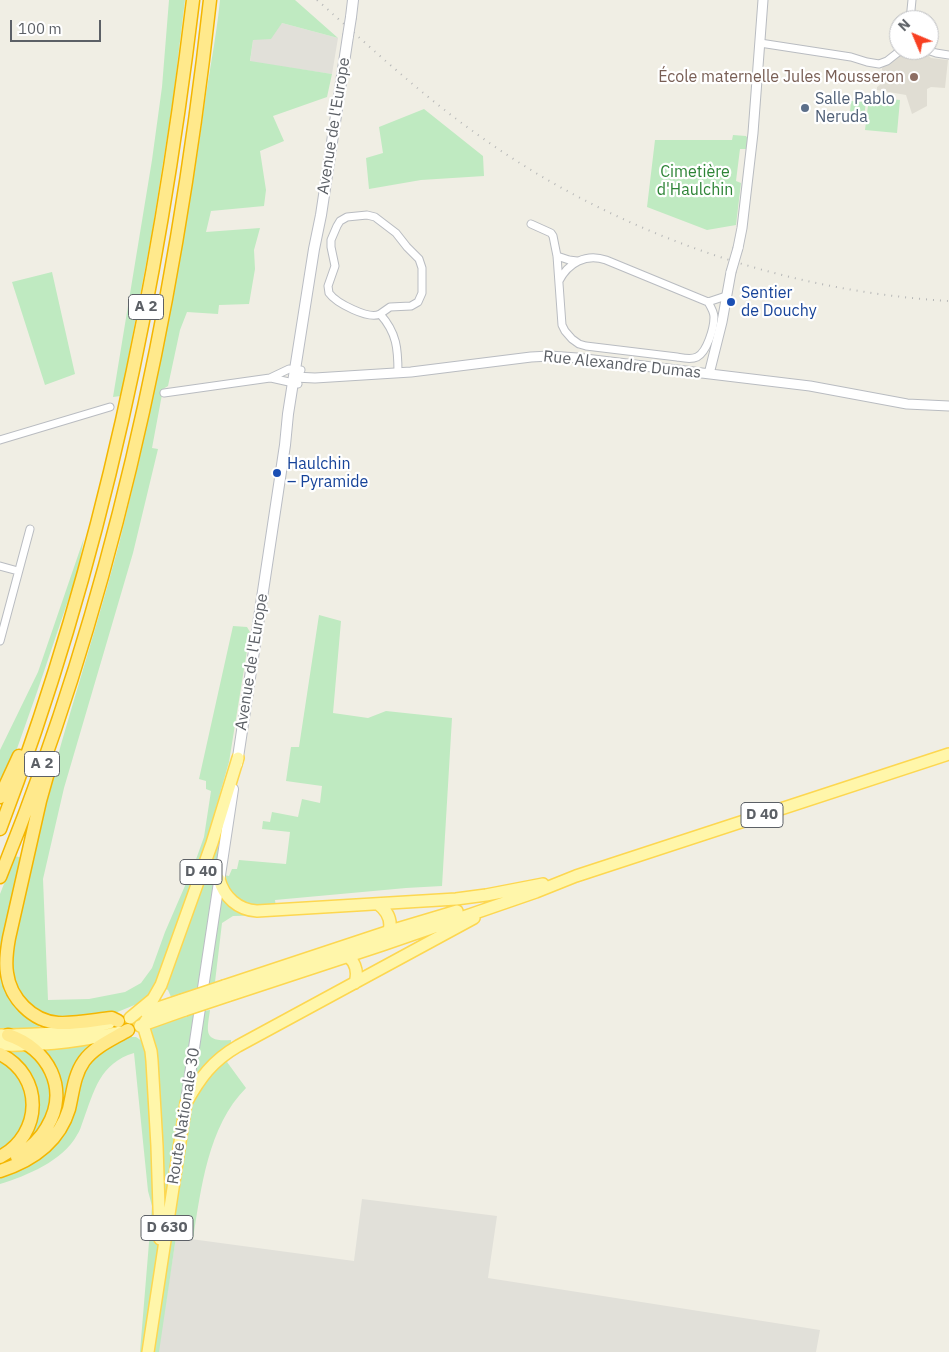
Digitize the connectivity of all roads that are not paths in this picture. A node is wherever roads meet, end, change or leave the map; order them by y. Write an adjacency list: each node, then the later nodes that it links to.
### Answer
1 (193, 0): 28 (highway, A 2)
2 (210, 0): 29 (highway, A 2)
3 (353, 0): 18 (main road, Avenue de l'Europe / D 630, bridge)
4 (763, 0): 5 (street)
5 (760, 43): 6 (street); 11 (street, bridge)
6 (889, 59)
7 (531, 224): 8 (street)
8 (557, 256): 9 (street); 10 (street)
9 (577, 261): 10 (street); 12 (street)
10 (559, 282): 14 (street)
11 (726, 296): 12 (street); 17 (street)
12 (708, 302): 14 (street)
13 (380, 314): 13 (street); 16 (street)
14 (575, 342): 15 (street)
15 (572, 357): 16 (street, Rue Alexandre Dumas); 17 (street, Rue Alexandre Dumas)
16 (398, 373): 18 (street, Rue Alexandre Dumas)
17 (709, 374): 21 (street, Rue Alexandre Dumas)
18 (297, 377): 19 (street); 19 (street); 31 (main road, Avenue de l'Europe / D 630)
19 (270, 378): 20 (street)
20 (164, 393)
21 (949, 406)
22 (110, 407): 23 (street)
23 (0, 440)
24 (30, 529): 26 (street)
25 (0, 566): 26 (street)
26 (18, 571): 27 (street)
27 (0, 640)
28 (62, 649): 32 (highway); 33 (highway, A 2)
29 (79, 655): 35 (highway, A 2); 50 (highway)
30 (949, 754): 34 (main road, D 40)
31 (238, 758): 36 (main road, Avenue de l'Europe / D 630); 45 (main road, D 40)
32 (0, 797)
33 (0, 828)
34 (576, 876): 37 (main road, D 40); 38 (main road, D 40)
35 (0, 877)
36 (219, 879): 39 (main road); 56 (main road, Route Nationale 30 / D 630)
37 (547, 883): 39 (main road); 40 (main road, D 40)
38 (524, 896): 41 (main road, D 40); 44 (main road, D 40)
39 (378, 904): 40 (main road)
40 (390, 931): 41 (main road); 42 (main road, D 40)
41 (382, 945): 43 (main road, D 40)
42 (325, 954): 43 (main road, D 40); 46 (main road, D 40)
43 (348, 956): 44 (main road); 46 (main road, D 40)
44 (355, 983): 56 (main road, D 40)
45 (161, 985): 47 (main road); 50 (main road, D 40)
46 (226, 991): 48 (main road, D 40, bridge)
47 (167, 1005): 48 (main road); 49 (main road, D 40)
48 (184, 1005): 51 (main road, D 40)
49 (153, 1010): 50 (main road, D 40); 51 (main road)
50 (125, 1023): 51 (main road, D 40); 52 (main road, D 40); 54 (main road, D 40); 59 (highway)
51 (143, 1025): 60 (main road)
52 (4, 1035): 54 (highway)
53 (0, 1045): 54 (main road, D 40)
54 (29, 1045): 58 (highway)
55 (0, 1054): 57 (highway)
56 (186, 1103): 60 (main road, Route Nationale 30 / D 630)
57 (0, 1157)
58 (0, 1168)
59 (0, 1172)
60 (161, 1265): 61 (main road, Route Nationale 30 / D 630)
61 (148, 1352)

